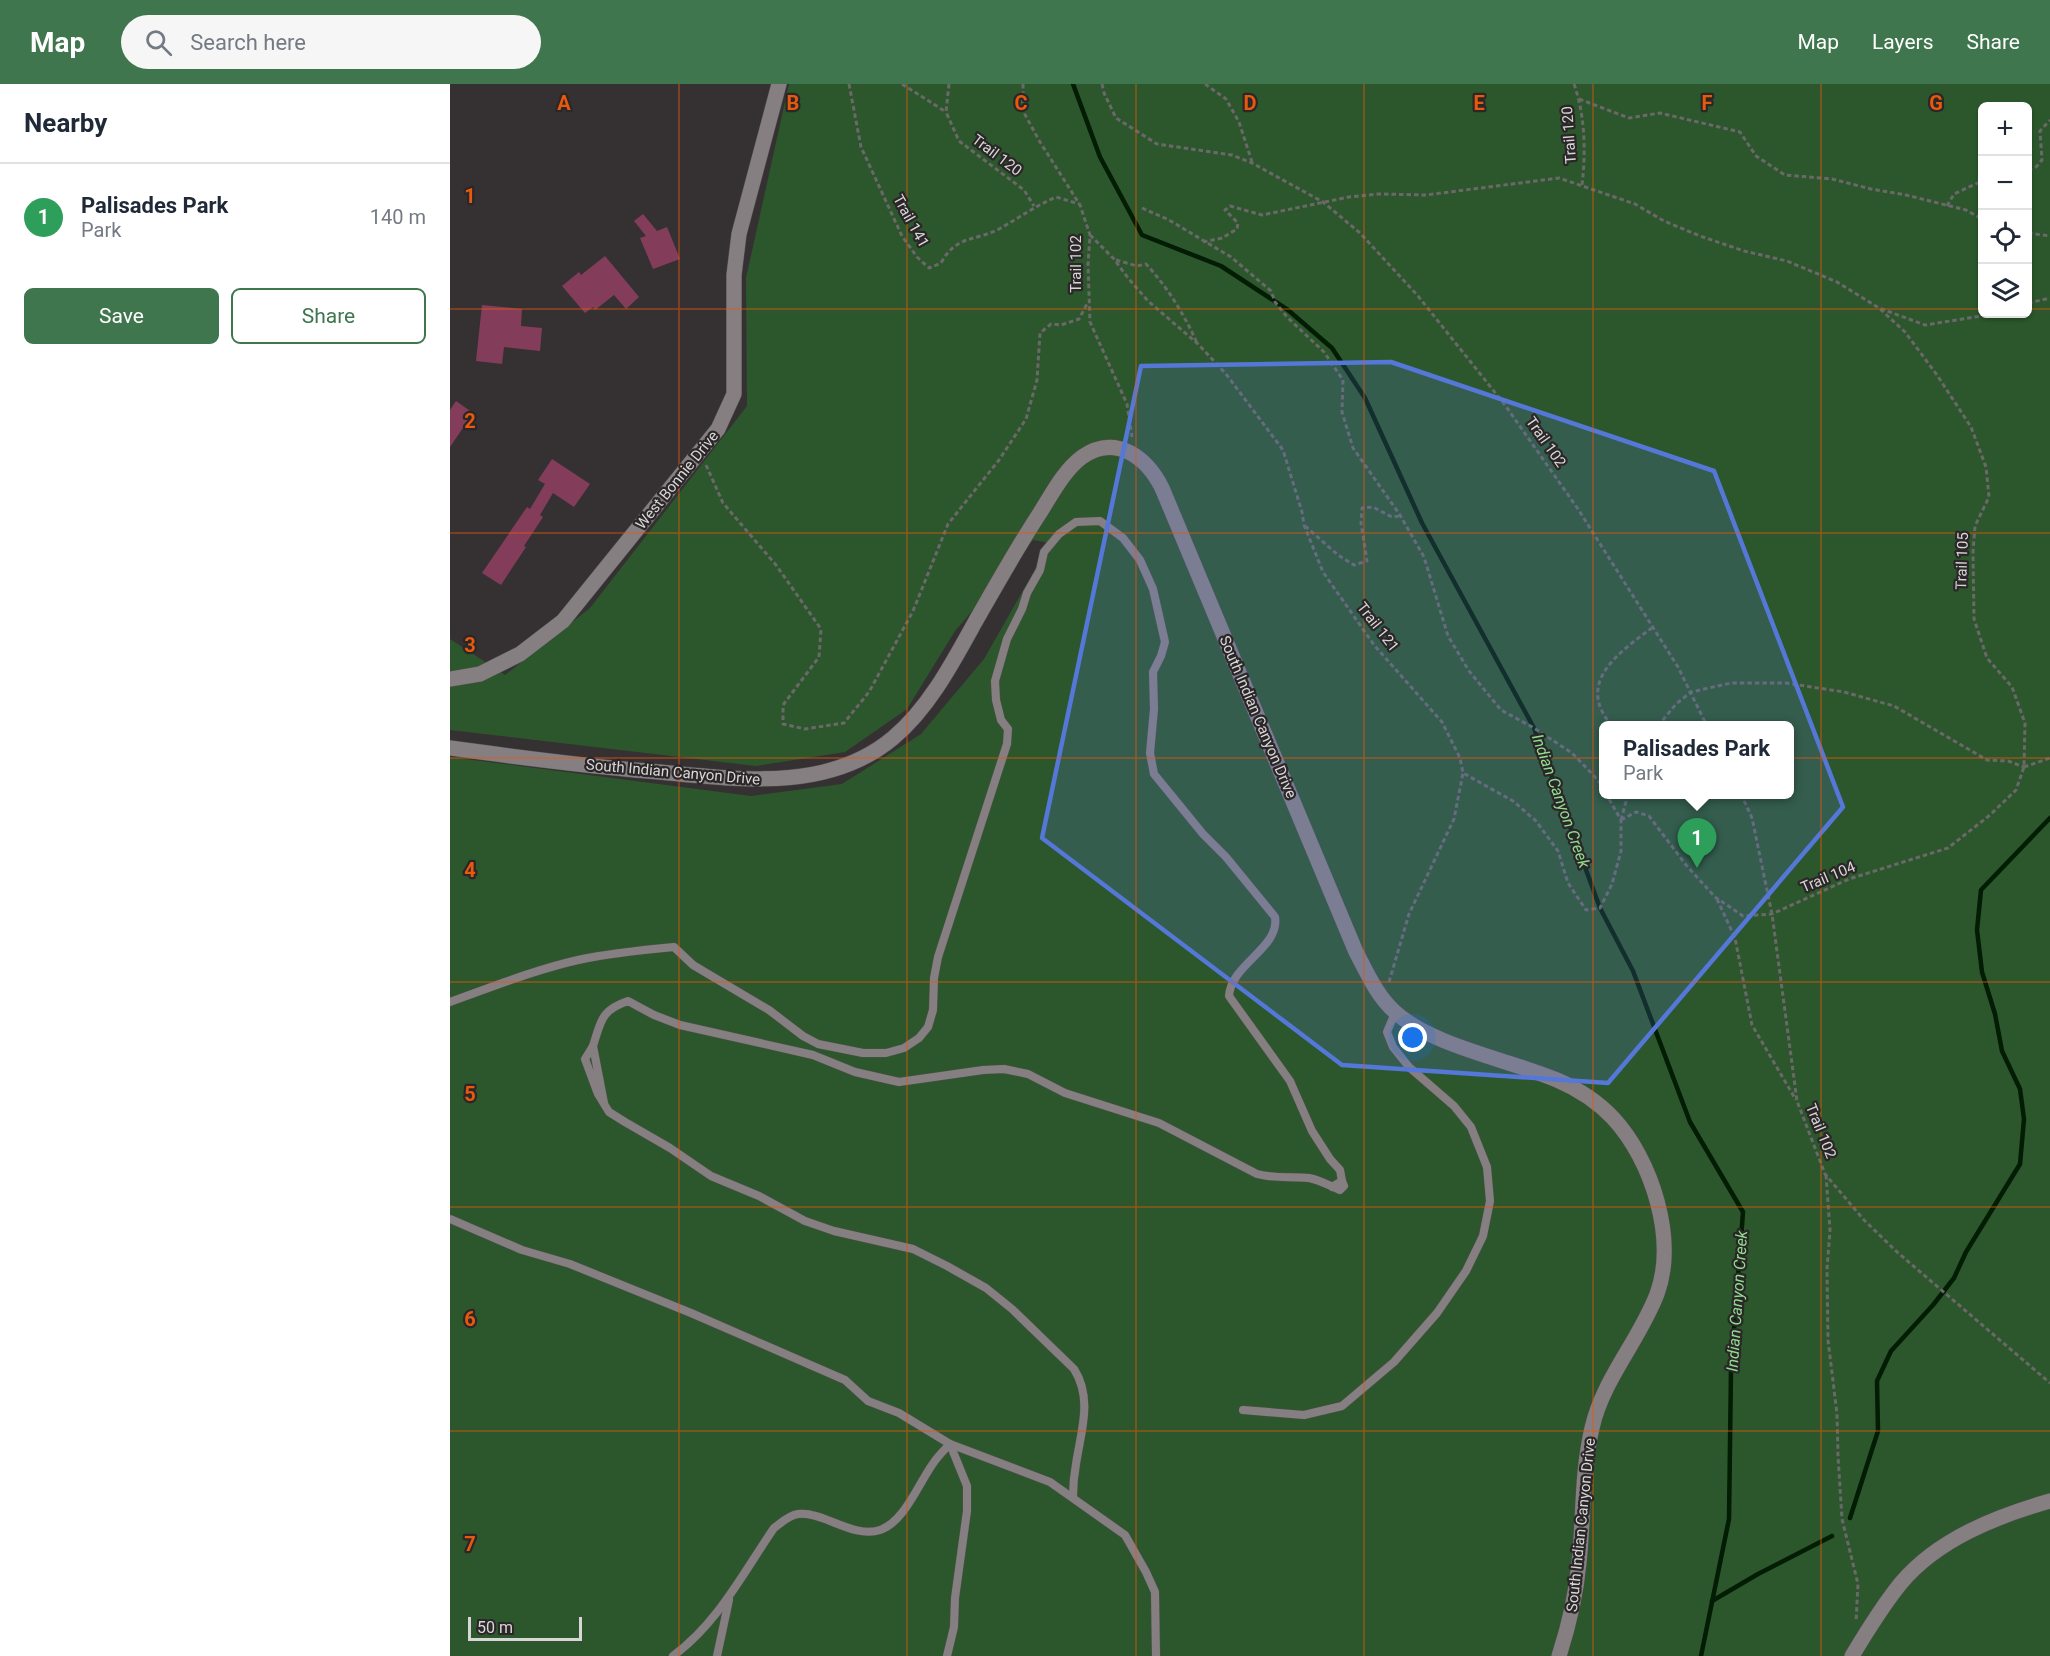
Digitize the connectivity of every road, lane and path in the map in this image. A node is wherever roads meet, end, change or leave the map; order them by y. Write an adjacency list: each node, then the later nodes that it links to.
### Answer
1 (778, 84): 33 (street, West Bonnie Drive)
2 (849, 84): 18 (path, Trail 141)
3 (902, 84): 10 (path)
4 (948, 84): 10 (path, Trail 120)
5 (1023, 84): 17 (path, Trail 102)
6 (1101, 84): 12 (path, Trail 102)
7 (1205, 84): 12 (path)
8 (1574, 84): 9 (path, Trail 120)
9 (1579, 99): 15 (path, Trail 120); 19 (path)
10 (946, 112): 18 (path, Trail 120)
11 (2050, 120): 13 (path)
12 (1252, 163): 16 (path, Trail 102)
13 (2032, 168)
14 (1978, 183): 19 (path)
15 (1582, 185): 16 (path); 30 (path)
16 (1323, 202): 25 (path); 37 (path, Trail 102)
17 (1080, 205): 18 (path, Trail 141); 23 (path, Trail 102)
18 (1035, 206)
19 (1947, 206): 21 (path)
20 (1142, 208): 25 (path)
21 (1978, 216)
22 (2032, 234): 24 (path)
23 (1090, 235): 26 (path, Trail 121); 28 (path, Trail 102)
24 (2050, 236)
25 (1203, 242): 35 (path)
26 (1114, 259): 32 (path, Trail 121); 32 (path)
27 (2050, 298): 29 (path)
28 (1088, 302): 33 (path); 34 (path, Trail 102)
29 (2032, 302)
30 (1879, 308): 31 (path); 45 (path, Trail 105)
31 (1978, 317)
32 (1198, 344): 36 (path, Trail 121)
33 (699, 452): 38 (street, West Bonnie Drive)
34 (1134, 454): 43 (street, South Indian Canyon Drive); 54 (street, South Indian Canyon Drive)
35 (1400, 516): 36 (path); 47 (path)
36 (1304, 525): 46 (path, Trail 121)
37 (1653, 627): 39 (path, Trail 102); 40 (path)
38 (450, 679)
39 (1691, 693): 41 (path); 42 (path, Trail 102); 45 (path)
40 (1608, 721)
41 (1662, 721)
42 (1705, 721)
43 (450, 748)
44 (2050, 758): 45 (path)
45 (2024, 767): 53 (path, Trail 104)
46 (1463, 773): 51 (path); 54 (path)
47 (1599, 782)
48 (1608, 799): 51 (path)
49 (1627, 799): 51 (path)
50 (1743, 799): 53 (path, Trail 102)
51 (1621, 820): 52 (path, Trail 104)
52 (1715, 897): 53 (path, Trail 104); 57 (path)
53 (1772, 914): 57 (path, Trail 102)
54 (1383, 1000): 56 (street, South Indian Canyon Drive)
55 (450, 1002): 63 (lane)
56 (1395, 1013): 61 (lane); 71 (street, South Indian Canyon Drive)
57 (1797, 1101): 58 (path, Trail 102)
58 (1826, 1174): 60 (path, Trail 102); 66 (path)
59 (450, 1219): 62 (lane)
60 (2050, 1383)
61 (1243, 1410)
62 (950, 1444): 63 (lane); 65 (lane); 69 (lane)
63 (1073, 1497): 70 (lane)
64 (2050, 1501): 66 (street)
65 (730, 1595): 67 (lane); 68 (lane)
66 (1853, 1655)
67 (672, 1656)
68 (717, 1656)
69 (947, 1656)
70 (1156, 1656)
71 (1559, 1656)

